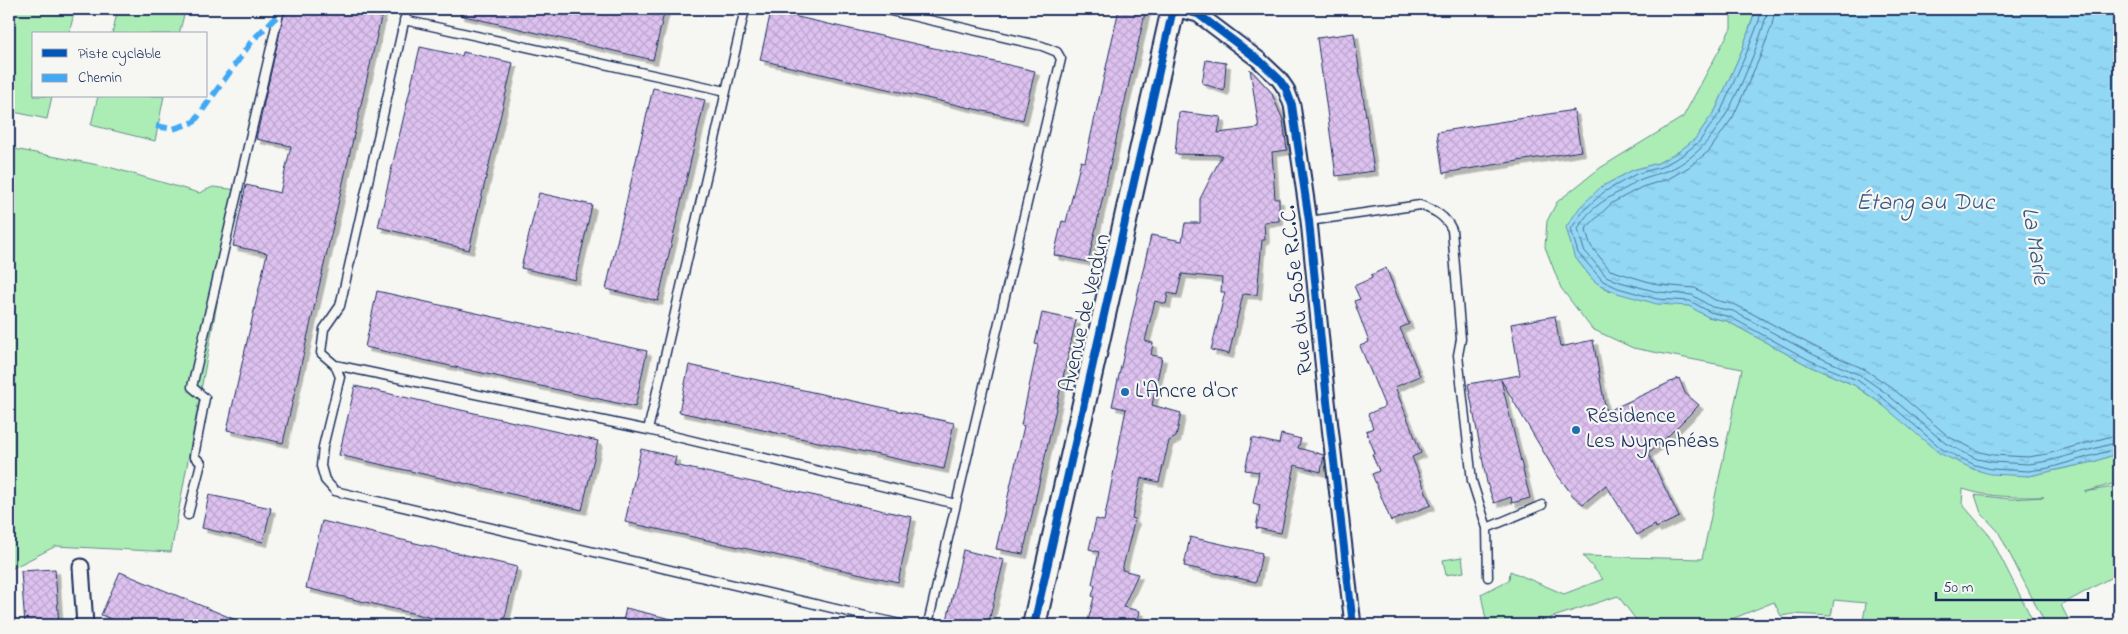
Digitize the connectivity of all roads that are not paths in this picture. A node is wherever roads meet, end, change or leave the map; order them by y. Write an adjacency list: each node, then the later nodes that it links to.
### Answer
1 (280, 9): 14 (lane)
2 (407, 9): 7 (lane)
3 (745, 9): 8 (lane)
4 (882, 9): 12 (lane)
5 (1173, 9): 21 (main road, Avenue de Verdun)
6 (1178, 9): 9 (street, Rue du 505e R.C.C.)
7 (404, 20): 8 (lane); 10 (lane)
8 (726, 91): 11 (lane)
9 (1309, 221): 15 (lane); 22 (street, Rue du 505e R.C.C.)
10 (334, 365): 11 (lane); 19 (lane)
11 (648, 430): 12 (lane)
12 (956, 504): 20 (lane)
13 (1542, 505): 15 (lane)
14 (188, 515)
15 (1487, 528): 17 (lane)
16 (81, 567): 18 (street)
17 (1488, 577)
18 (85, 625)
19 (904, 625)
20 (924, 625)
21 (1034, 625)
22 (1353, 625)
23 (1784, 625): 24 (lane)
24 (1795, 625)

